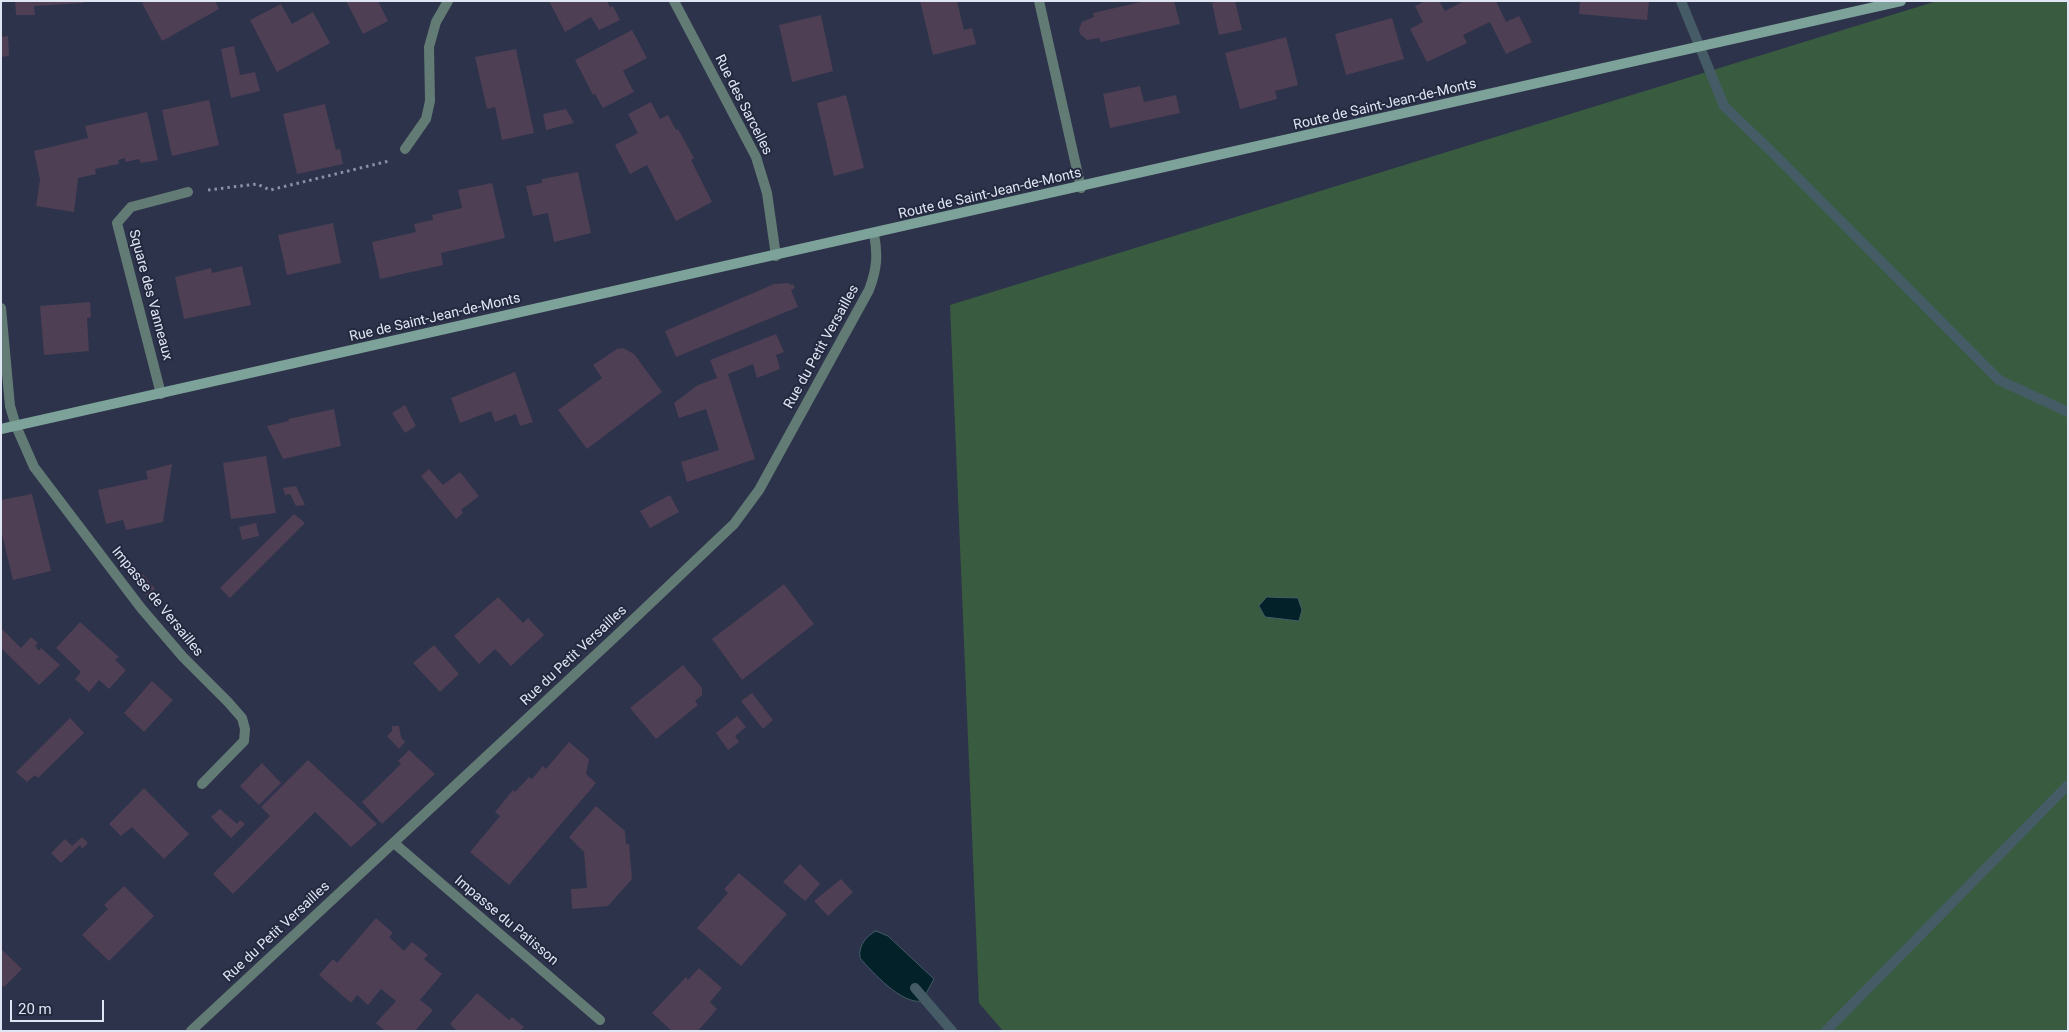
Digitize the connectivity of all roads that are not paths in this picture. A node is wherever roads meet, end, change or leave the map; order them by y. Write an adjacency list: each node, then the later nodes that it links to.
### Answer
1 (448, 1): 5 (street)
2 (674, 1): 9 (street, Rue des Sarcelles)
3 (1039, 1): 6 (street)
4 (1901, 1): 6 (main road, Route de Saint-Jean-de-Monts)
5 (405, 149)
6 (1080, 188): 8 (main road, Route de Saint-Jean-de-Monts)
7 (188, 192): 11 (street, Square des Vanneaux)
8 (874, 234): 9 (main road, Rue de Saint-Jean-de-Monts); 15 (street, Rue du Petit Versailles)
9 (776, 256): 11 (main road, Rue de Saint-Jean-de-Monts)
10 (1, 308): 12 (street, Impasse de Versailles)
11 (161, 394): 12 (main road, Rue de Saint-Jean-de-Monts)
12 (16, 426): 13 (main road, Rue de Saint-Jean-de-Monts); 14 (street, Impasse de Versailles)
13 (1, 430)
14 (202, 784)
15 (394, 843): 16 (street, Impasse du Patisson); 17 (street, Rue du Petit Versailles)
16 (600, 1020)
17 (191, 1031)

